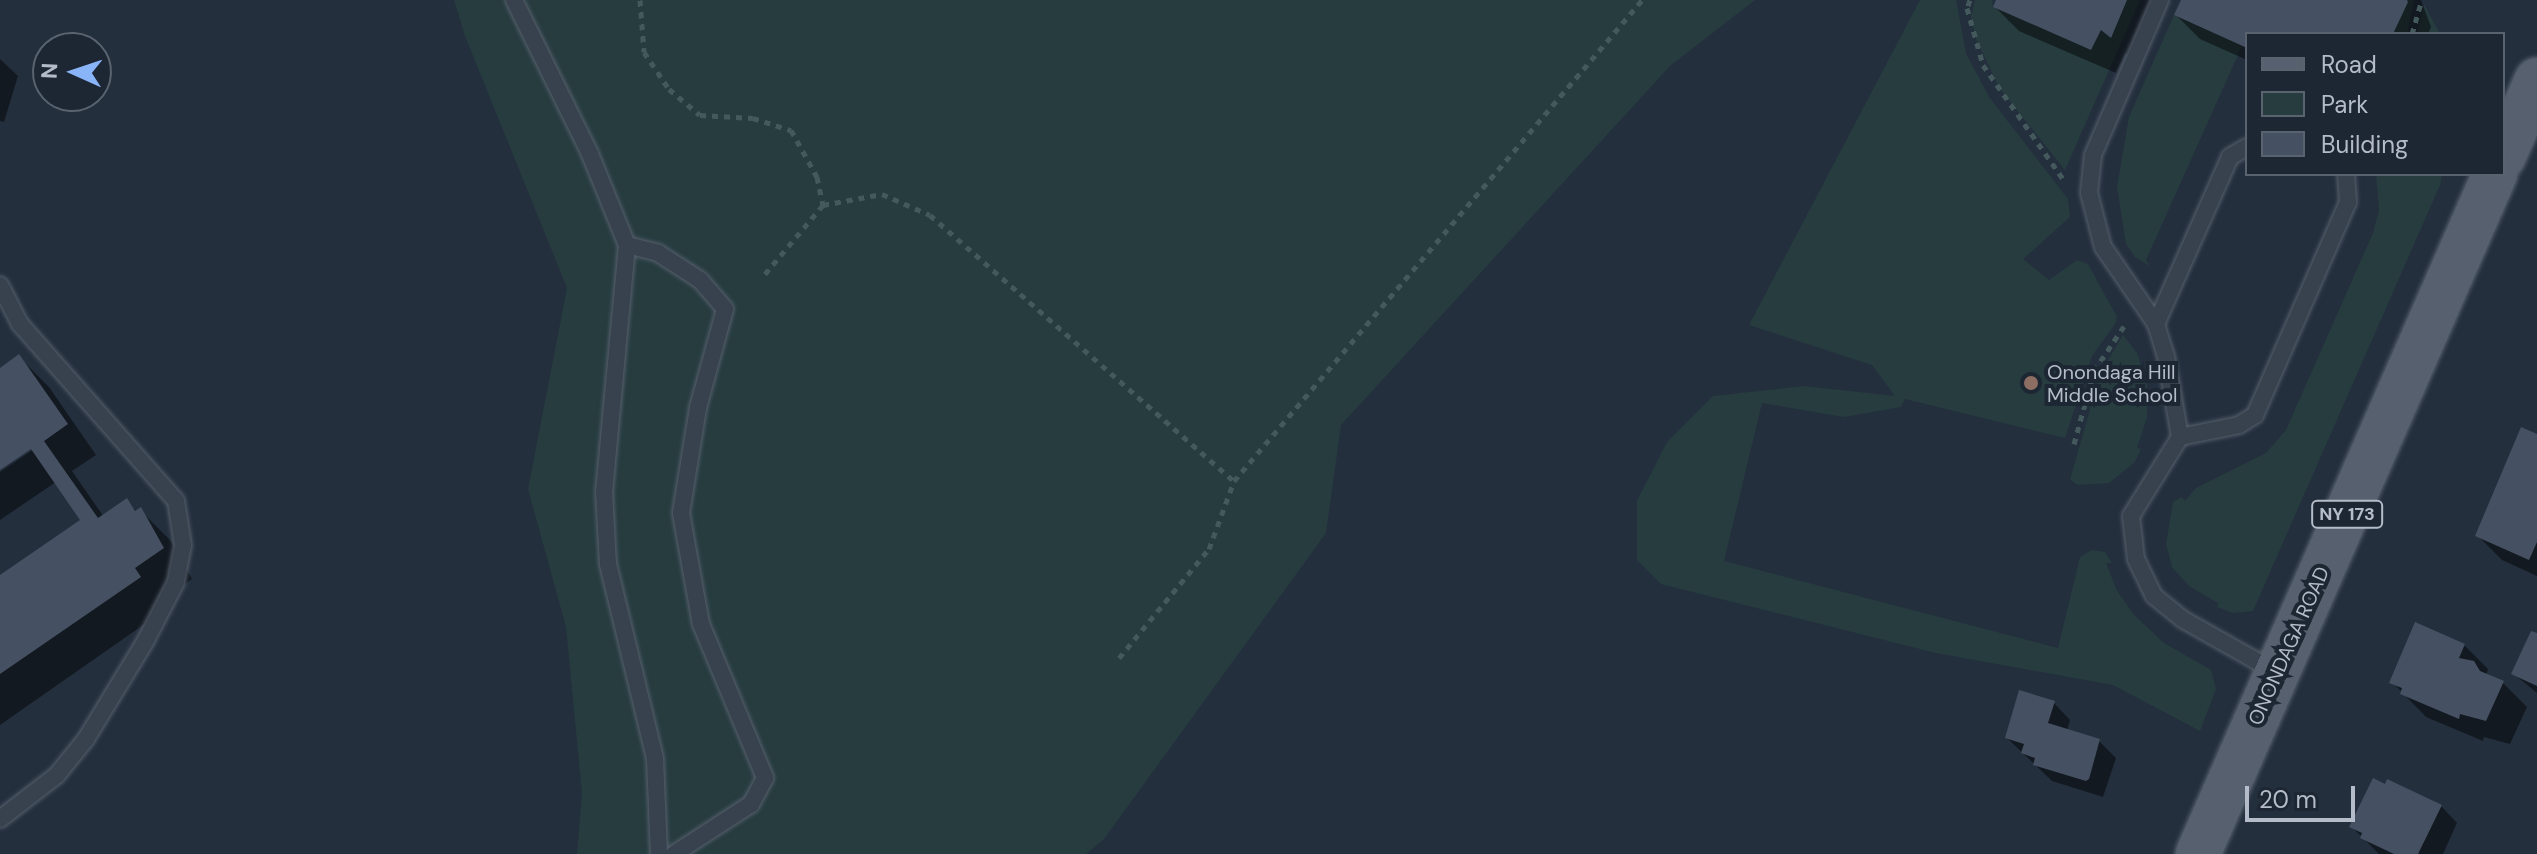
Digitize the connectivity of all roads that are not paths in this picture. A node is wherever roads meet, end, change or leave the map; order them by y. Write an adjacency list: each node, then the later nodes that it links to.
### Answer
1 (514, 0): 8 (lane)
2 (2160, 0): 10 (lane)
3 (2537, 80): 5 (main road)
4 (2245, 148): 10 (lane)
5 (2505, 152)
6 (2346, 176): 11 (lane)
7 (2494, 176): 12 (main road, ONONDAGA ROAD / NY 173)
8 (627, 245): 14 (lane); 15 (lane)
9 (0, 285): 13 (lane)
10 (2156, 324): 11 (lane)
11 (2180, 437): 12 (lane)
12 (2277, 673): 16 (main road, ONONDAGA ROAD / NY 173)
13 (0, 819)
14 (659, 854)
15 (674, 854)
16 (2198, 854)

